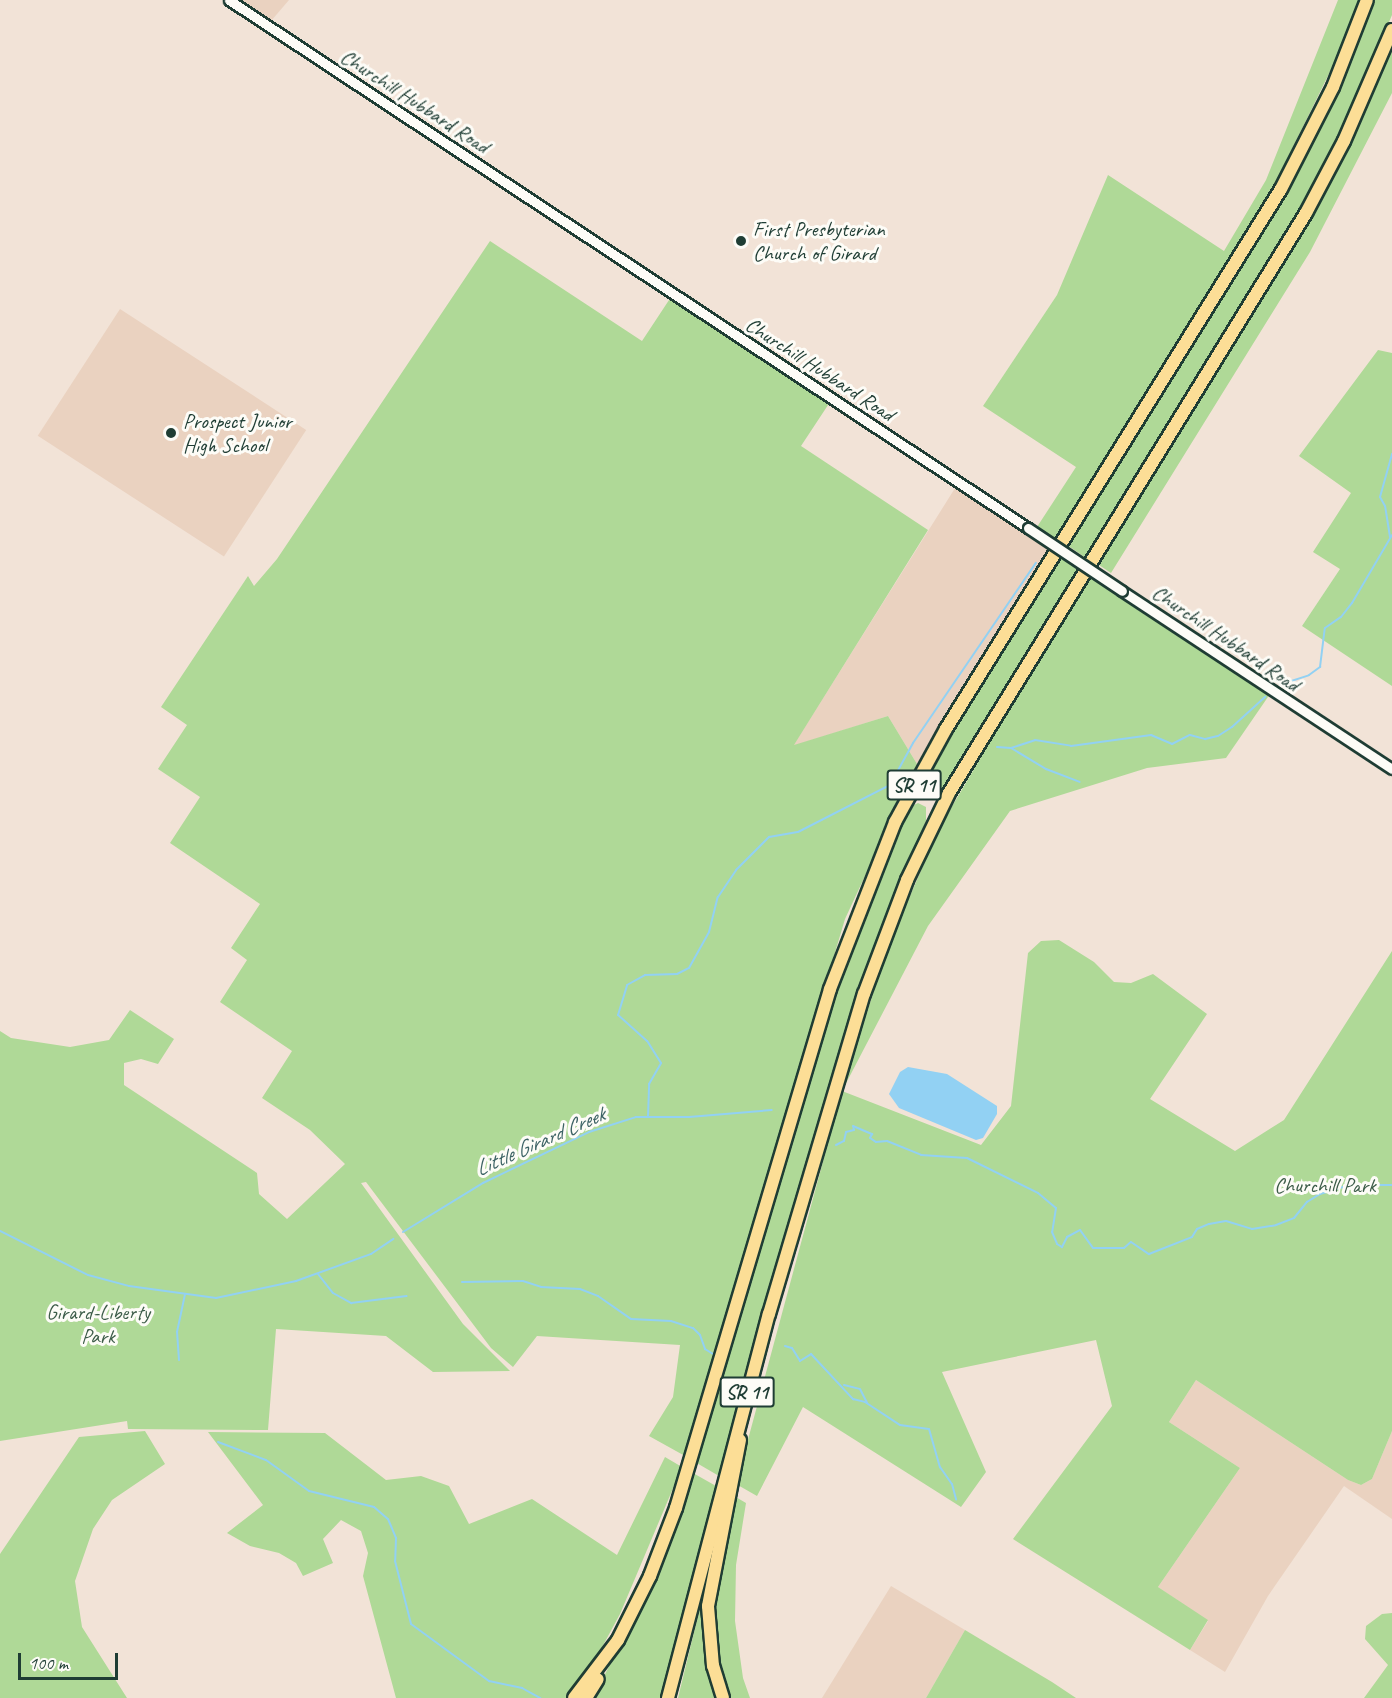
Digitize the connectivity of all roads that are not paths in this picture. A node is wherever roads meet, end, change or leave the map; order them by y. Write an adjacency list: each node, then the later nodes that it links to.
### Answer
1 (229, 0): 4 (main road, Churchill Hubbard Road, bridge)
2 (1367, 0): 6 (highway, SR 11)
3 (1392, 30): 5 (highway, SR 11)
4 (1392, 769)
5 (744, 1403): 7 (highway, SR 11); 12 (highway)
6 (618, 1640): 8 (highway, SR 11); 9 (highway)
7 (682, 1649): 10 (highway, SR 11); 11 (highway)
8 (574, 1698)
9 (586, 1698)
10 (668, 1698)
11 (674, 1698)
12 (723, 1698)

